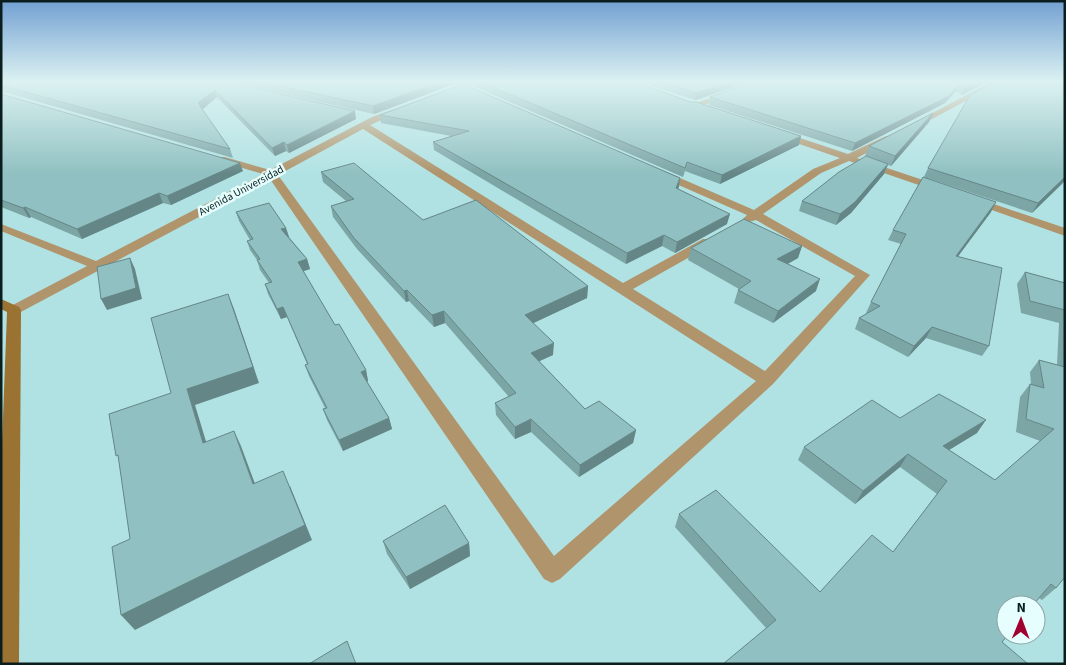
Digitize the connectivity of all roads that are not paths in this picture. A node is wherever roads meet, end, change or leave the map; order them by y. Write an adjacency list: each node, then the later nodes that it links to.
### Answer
1 (392, 112): 3 (street, Avenida Universidad)
2 (938, 112): 6 (street)
3 (368, 120): 8 (street, Avenida Universidad); 17 (street)
4 (776, 133): 6 (street)
5 (216, 157): 8 (street)
6 (851, 157): 9 (street); 11 (street)
7 (655, 171): 11 (street)
8 (272, 174): 16 (street, Avenida Universidad); 19 (street)
9 (952, 193)
10 (970, 199): 14 (street)
11 (756, 215): 12 (street); 19 (street)
12 (739, 224)
13 (1, 227): 16 (street)
14 (1064, 231)
15 (714, 238): 17 (street)
16 (96, 266): 18 (street, Avenida Universidad)
17 (622, 290): 19 (street)
18 (7, 306): 20 (main road)
19 (767, 380)
20 (7, 664)

